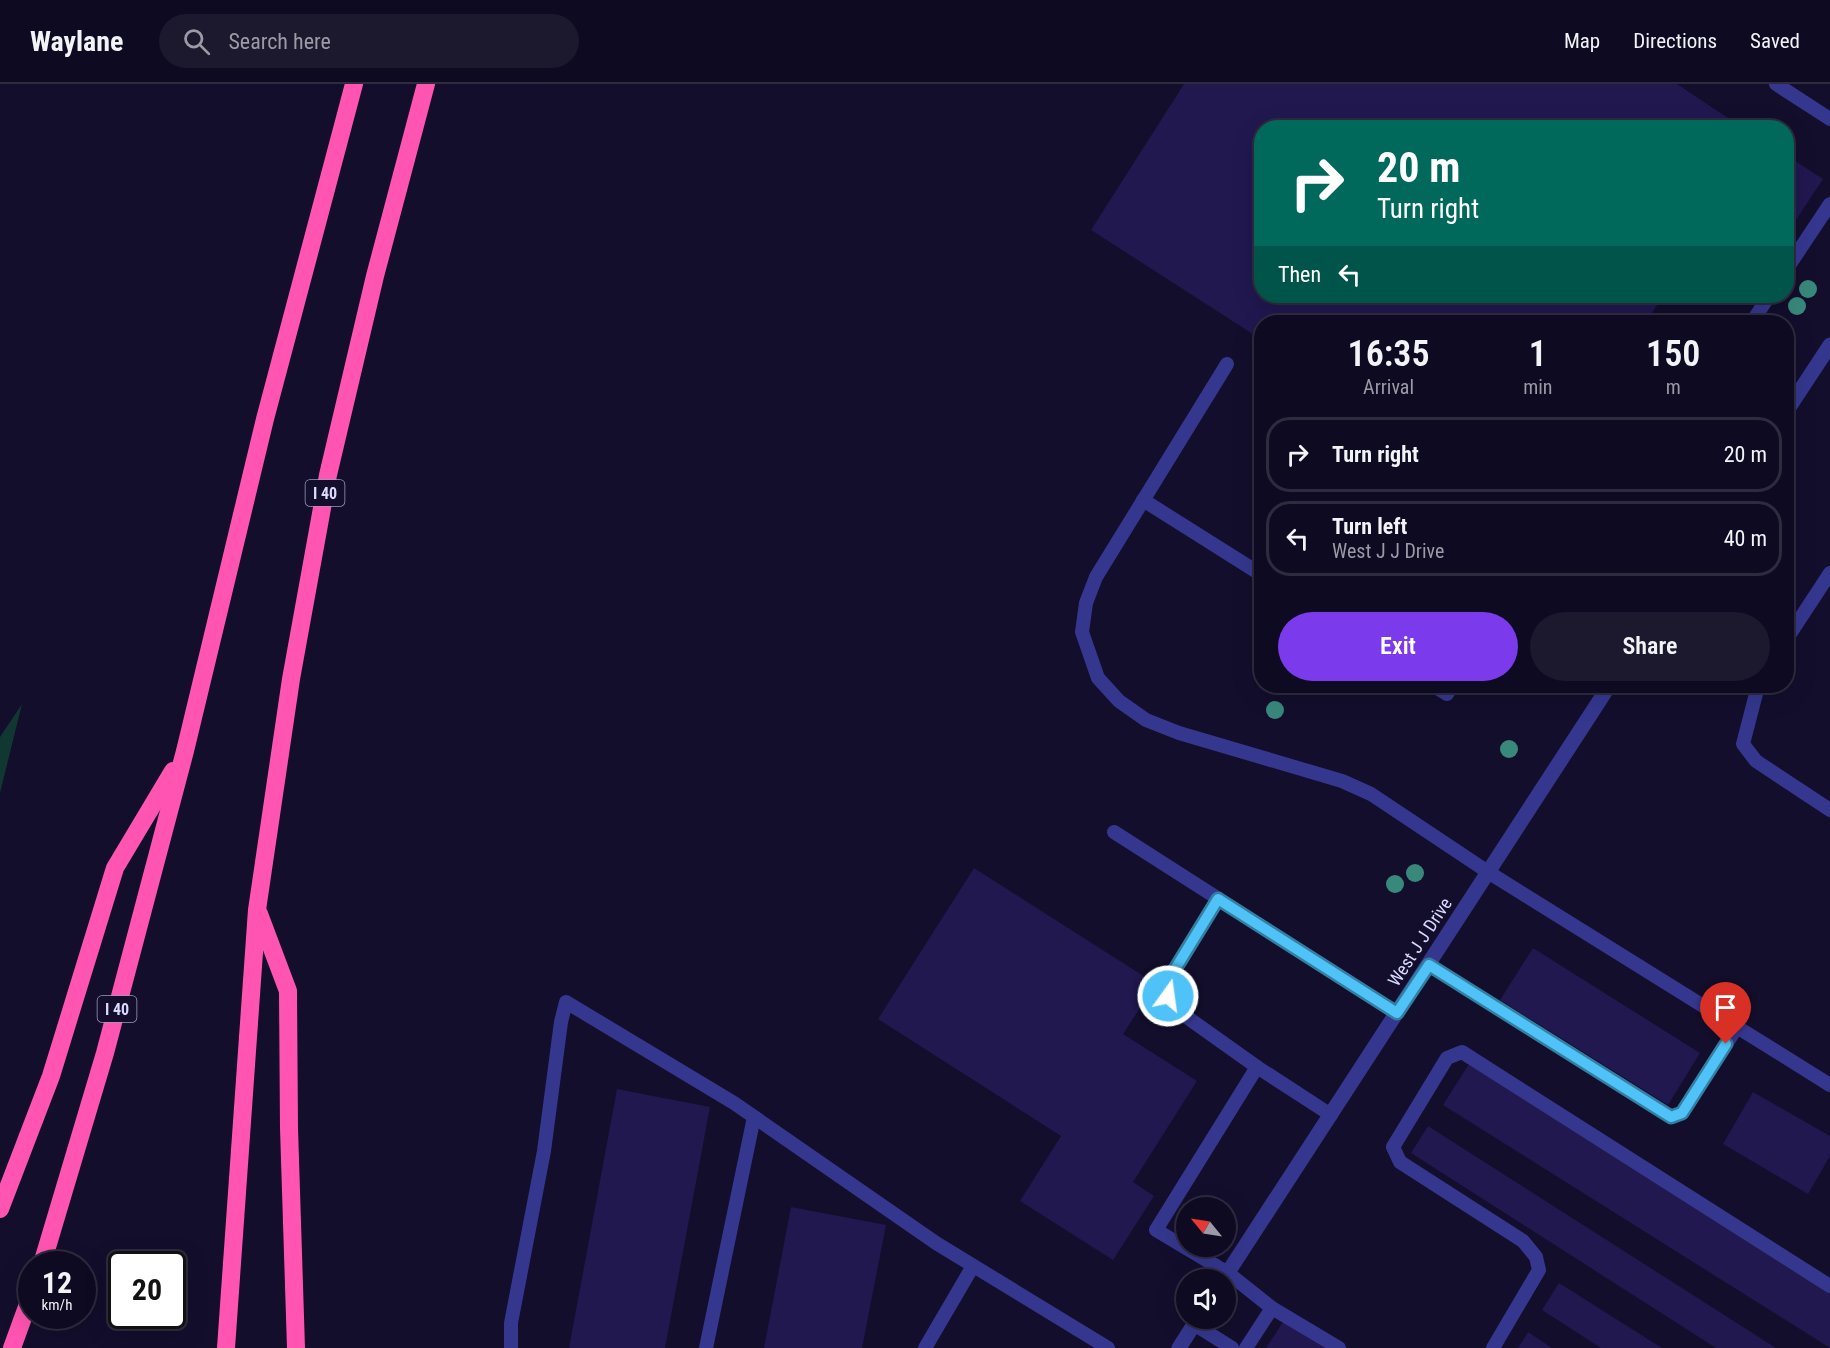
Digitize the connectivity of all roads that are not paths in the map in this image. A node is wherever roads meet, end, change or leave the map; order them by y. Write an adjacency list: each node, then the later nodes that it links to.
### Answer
1 (354, 84): 16 (highway, I 40)
2 (426, 84): 21 (highway, I 40)
3 (1776, 84): 4 (lane)
4 (1830, 119)
5 (1830, 204): 6 (lane)
6 (1794, 258)
7 (1830, 345): 9 (street)
8 (1227, 364): 10 (lane)
9 (1794, 400)
10 (1143, 500): 11 (lane); 19 (lane)
11 (1254, 570)
12 (1830, 573): 13 (lane)
13 (1794, 628)
14 (1605, 693): 19 (street, West J J Drive)
15 (1756, 693): 17 (lane)
16 (185, 751): 29 (highway); 30 (highway, I 40)
17 (1830, 810)
18 (1114, 832): 20 (lane)
19 (1488, 872): 22 (street, West J J Drive); 24 (lane)
20 (1218, 899): 23 (lane); 25 (lane)
21 (257, 909): 42 (highway, I 40); 43 (highway)
22 (1429, 965): 23 (street, West J J Drive); 24 (lane)
23 (1397, 1013): 27 (street, West J J Drive)
24 (1737, 1027): 26 (lane)
25 (1257, 1067): 27 (lane); 32 (lane)
26 (1830, 1084)
27 (1331, 1115): 33 (street, West J J Drive)
28 (754, 1117): 31 (lane); 44 (lane); 45 (lane)
29 (0, 1209)
30 (46, 1251)
31 (973, 1266): 40 (lane); 46 (lane)
32 (1215, 1269)
33 (1231, 1269)
34 (1236, 1283): 36 (lane)
35 (1830, 1286): 52 (lane)
36 (1272, 1308): 50 (lane); 51 (lane)
37 (19, 1329): 41 (highway)
38 (1191, 1329): 48 (street)
39 (1207, 1329): 49 (lane)
40 (1085, 1342): 47 (lane)
41 (12, 1348)
42 (226, 1348)
43 (296, 1348)
44 (511, 1348)
45 (706, 1348)
46 (925, 1348)
47 (1108, 1348)
48 (1179, 1348)
49 (1232, 1348)
50 (1246, 1348)
51 (1339, 1348)
52 (1492, 1348)

